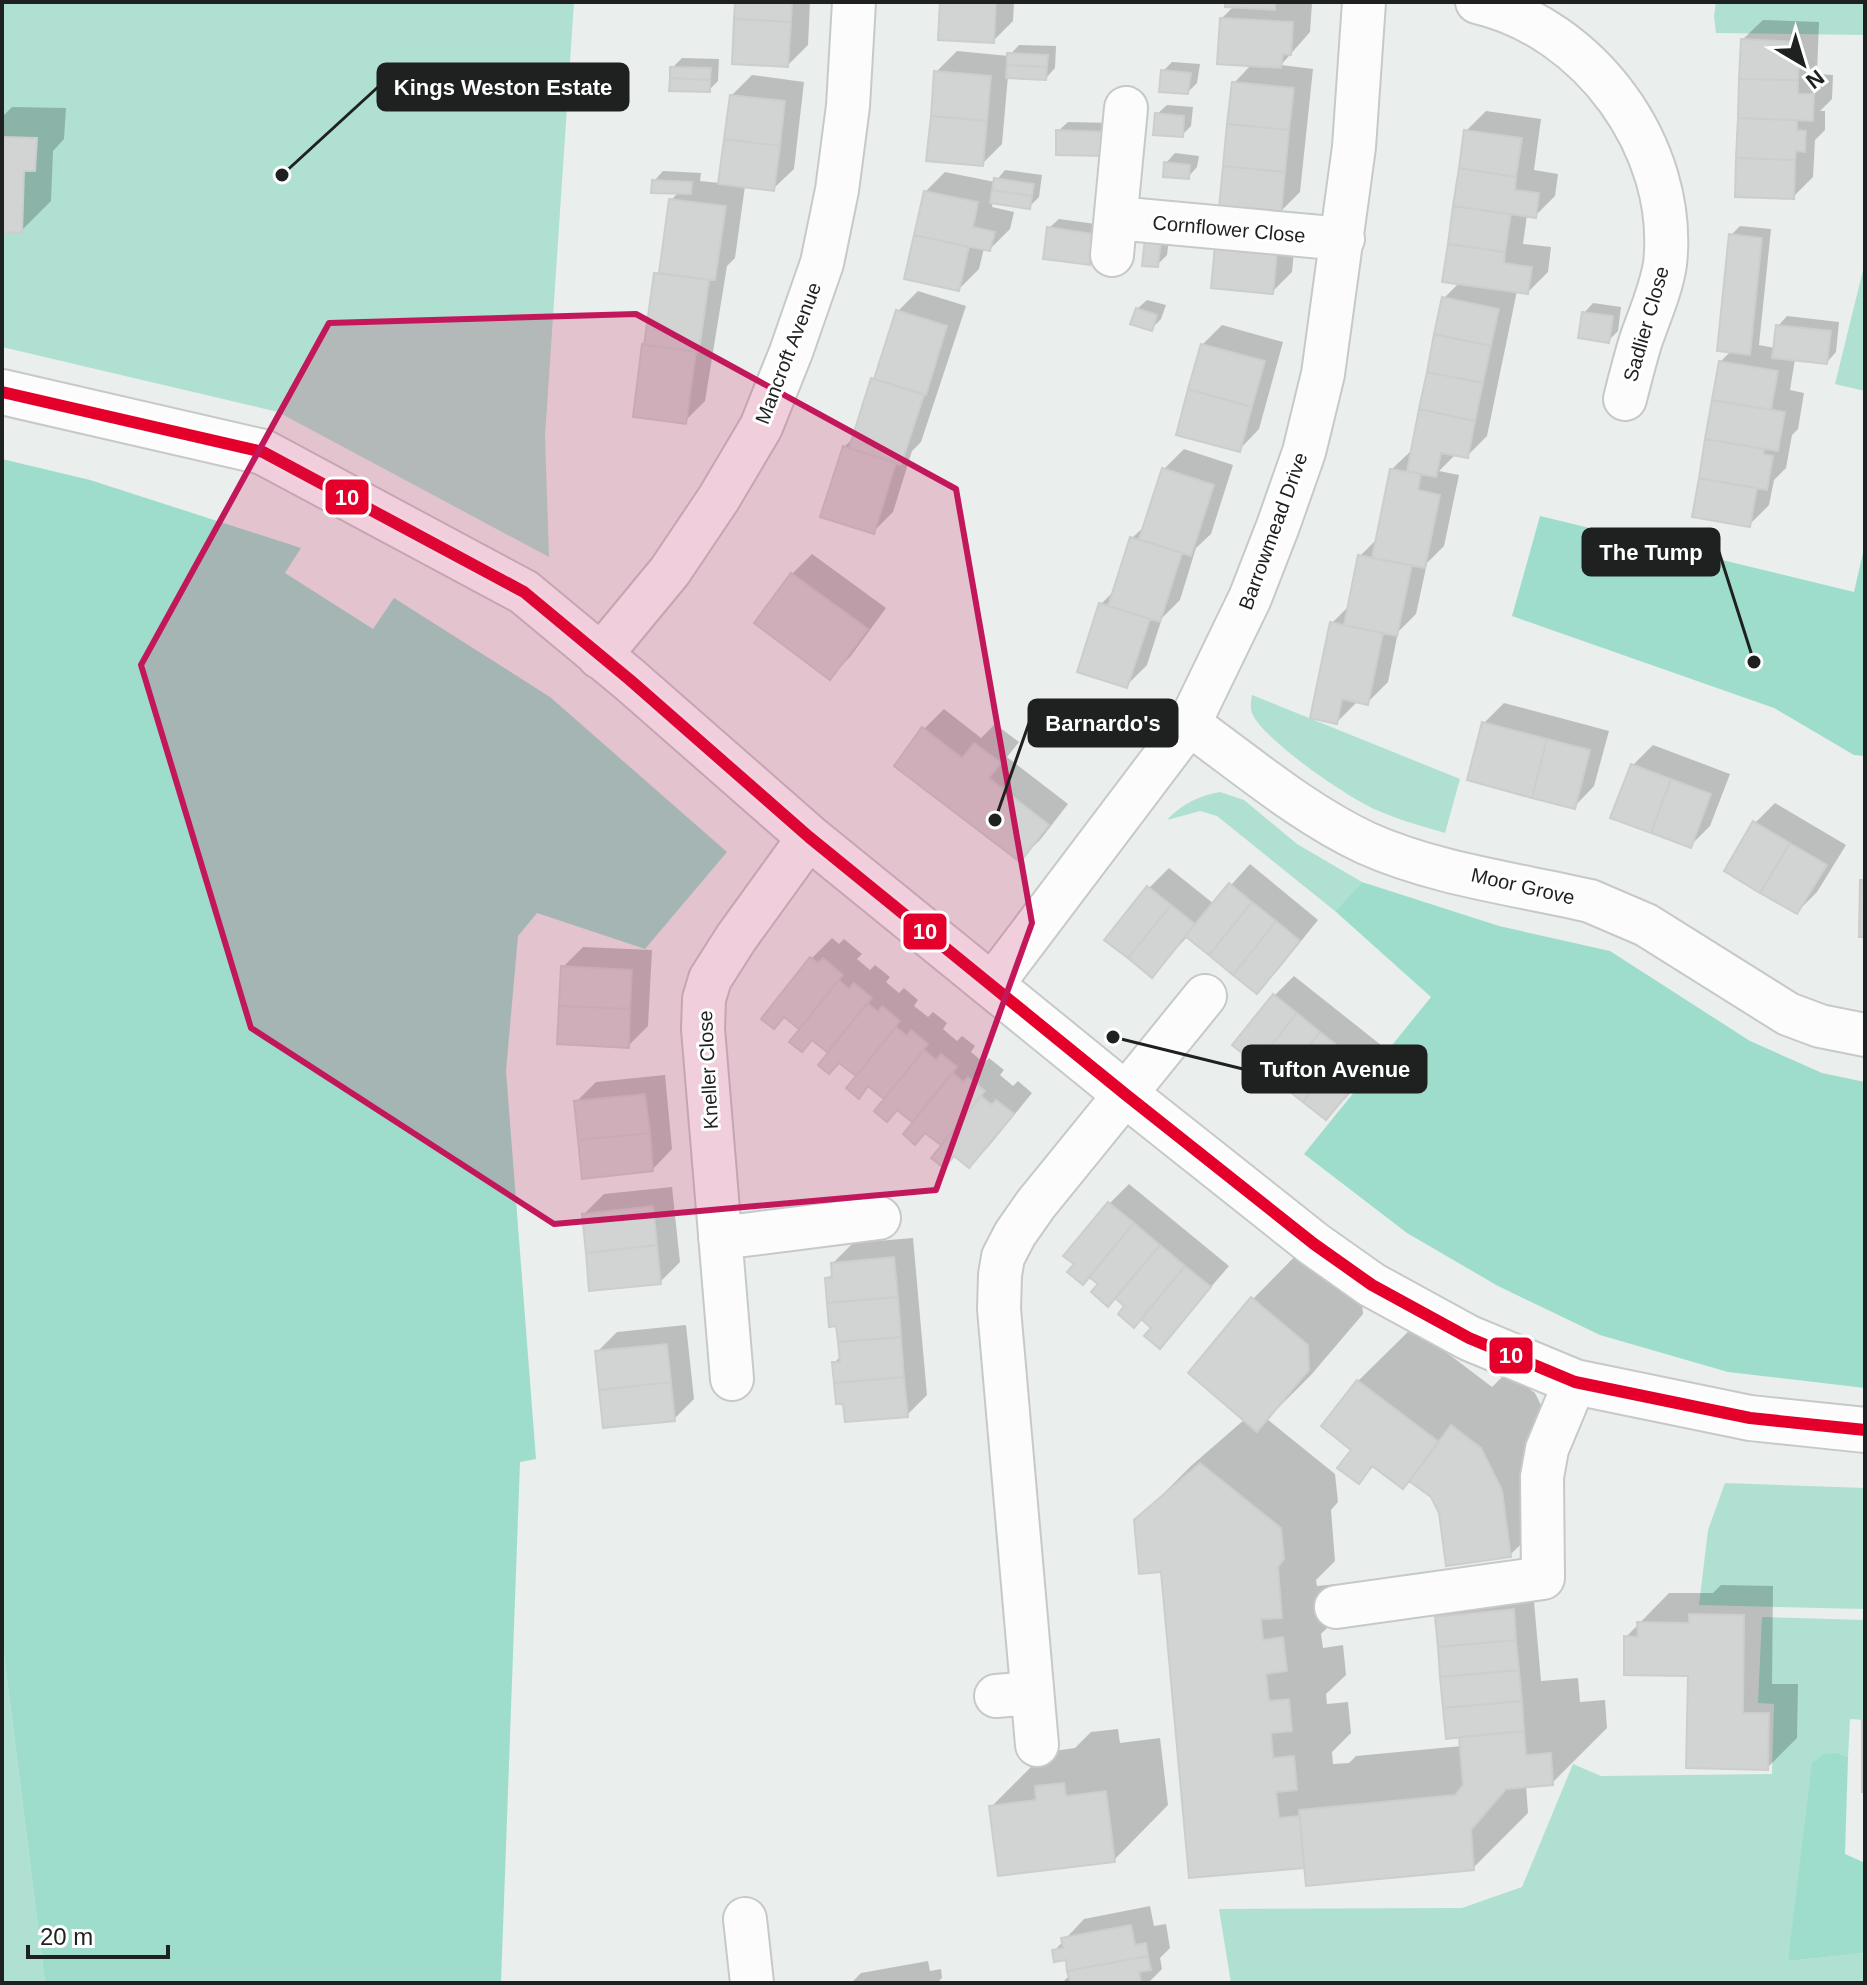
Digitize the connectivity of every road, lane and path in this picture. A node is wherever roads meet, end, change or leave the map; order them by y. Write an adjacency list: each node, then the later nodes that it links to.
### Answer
1 (854, 2): 8 (street, Mancroft Avenue)
2 (1364, 2): 5 (street, Barrowmead Drive)
3 (1477, 2): 7 (street, Sadlier Close)
4 (1126, 108): 5 (street, Cornflower Close)
5 (1343, 239): 9 (street, Barrowmead Drive)
6 (2, 392): 8 (street)
7 (1625, 399)
8 (599, 657): 10 (street)
9 (1189, 724): 11 (street, Barrowmead Drive); 13 (street, Moor Grove)
10 (809, 837): 11 (street); 16 (street, Kneller Close)
11 (991, 986): 14 (street)
12 (1205, 996): 14 (street)
13 (1865, 1035)
14 (1125, 1094): 18 (street); 21 (street)
15 (879, 1218): 16 (street)
16 (720, 1238): 17 (street, Kneller Close)
17 (732, 1379)
18 (1575, 1382): 19 (street); 20 (street)
19 (1865, 1430)
20 (1336, 1607)
21 (1037, 1745)
22 (745, 1919): 23 (street)
23 (752, 1983)

